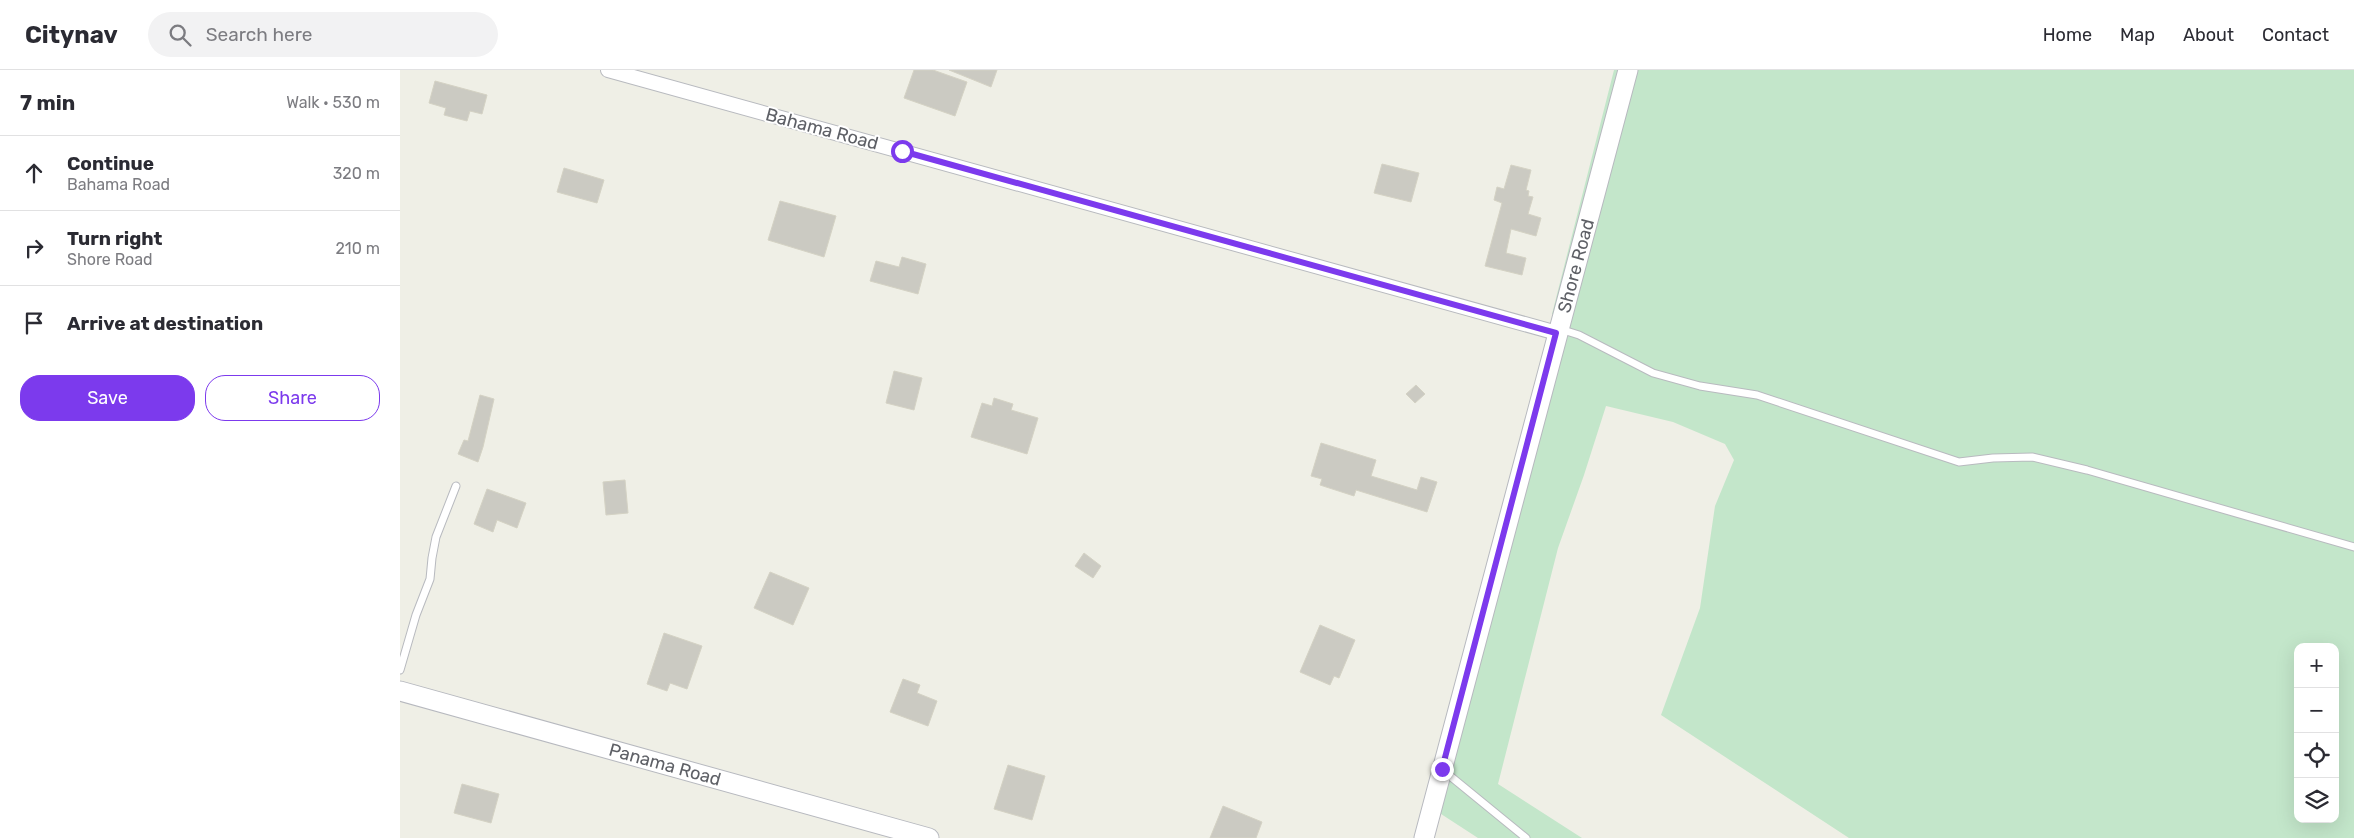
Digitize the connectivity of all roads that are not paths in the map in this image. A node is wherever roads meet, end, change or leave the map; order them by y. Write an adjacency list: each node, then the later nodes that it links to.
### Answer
1 (608, 70): 3 (street, Bahama Road)
2 (1628, 70): 3 (street, Shore Road)
3 (1557, 331): 5 (lane); 8 (street, Shore Road)
4 (456, 486): 6 (lane)
5 (2354, 547)
6 (400, 670)
7 (400, 691): 9 (street, Panama Road)
8 (1442, 769): 10 (street, Shore Road); 11 (lane)
9 (929, 838)
10 (1424, 838)
11 (1526, 838)

